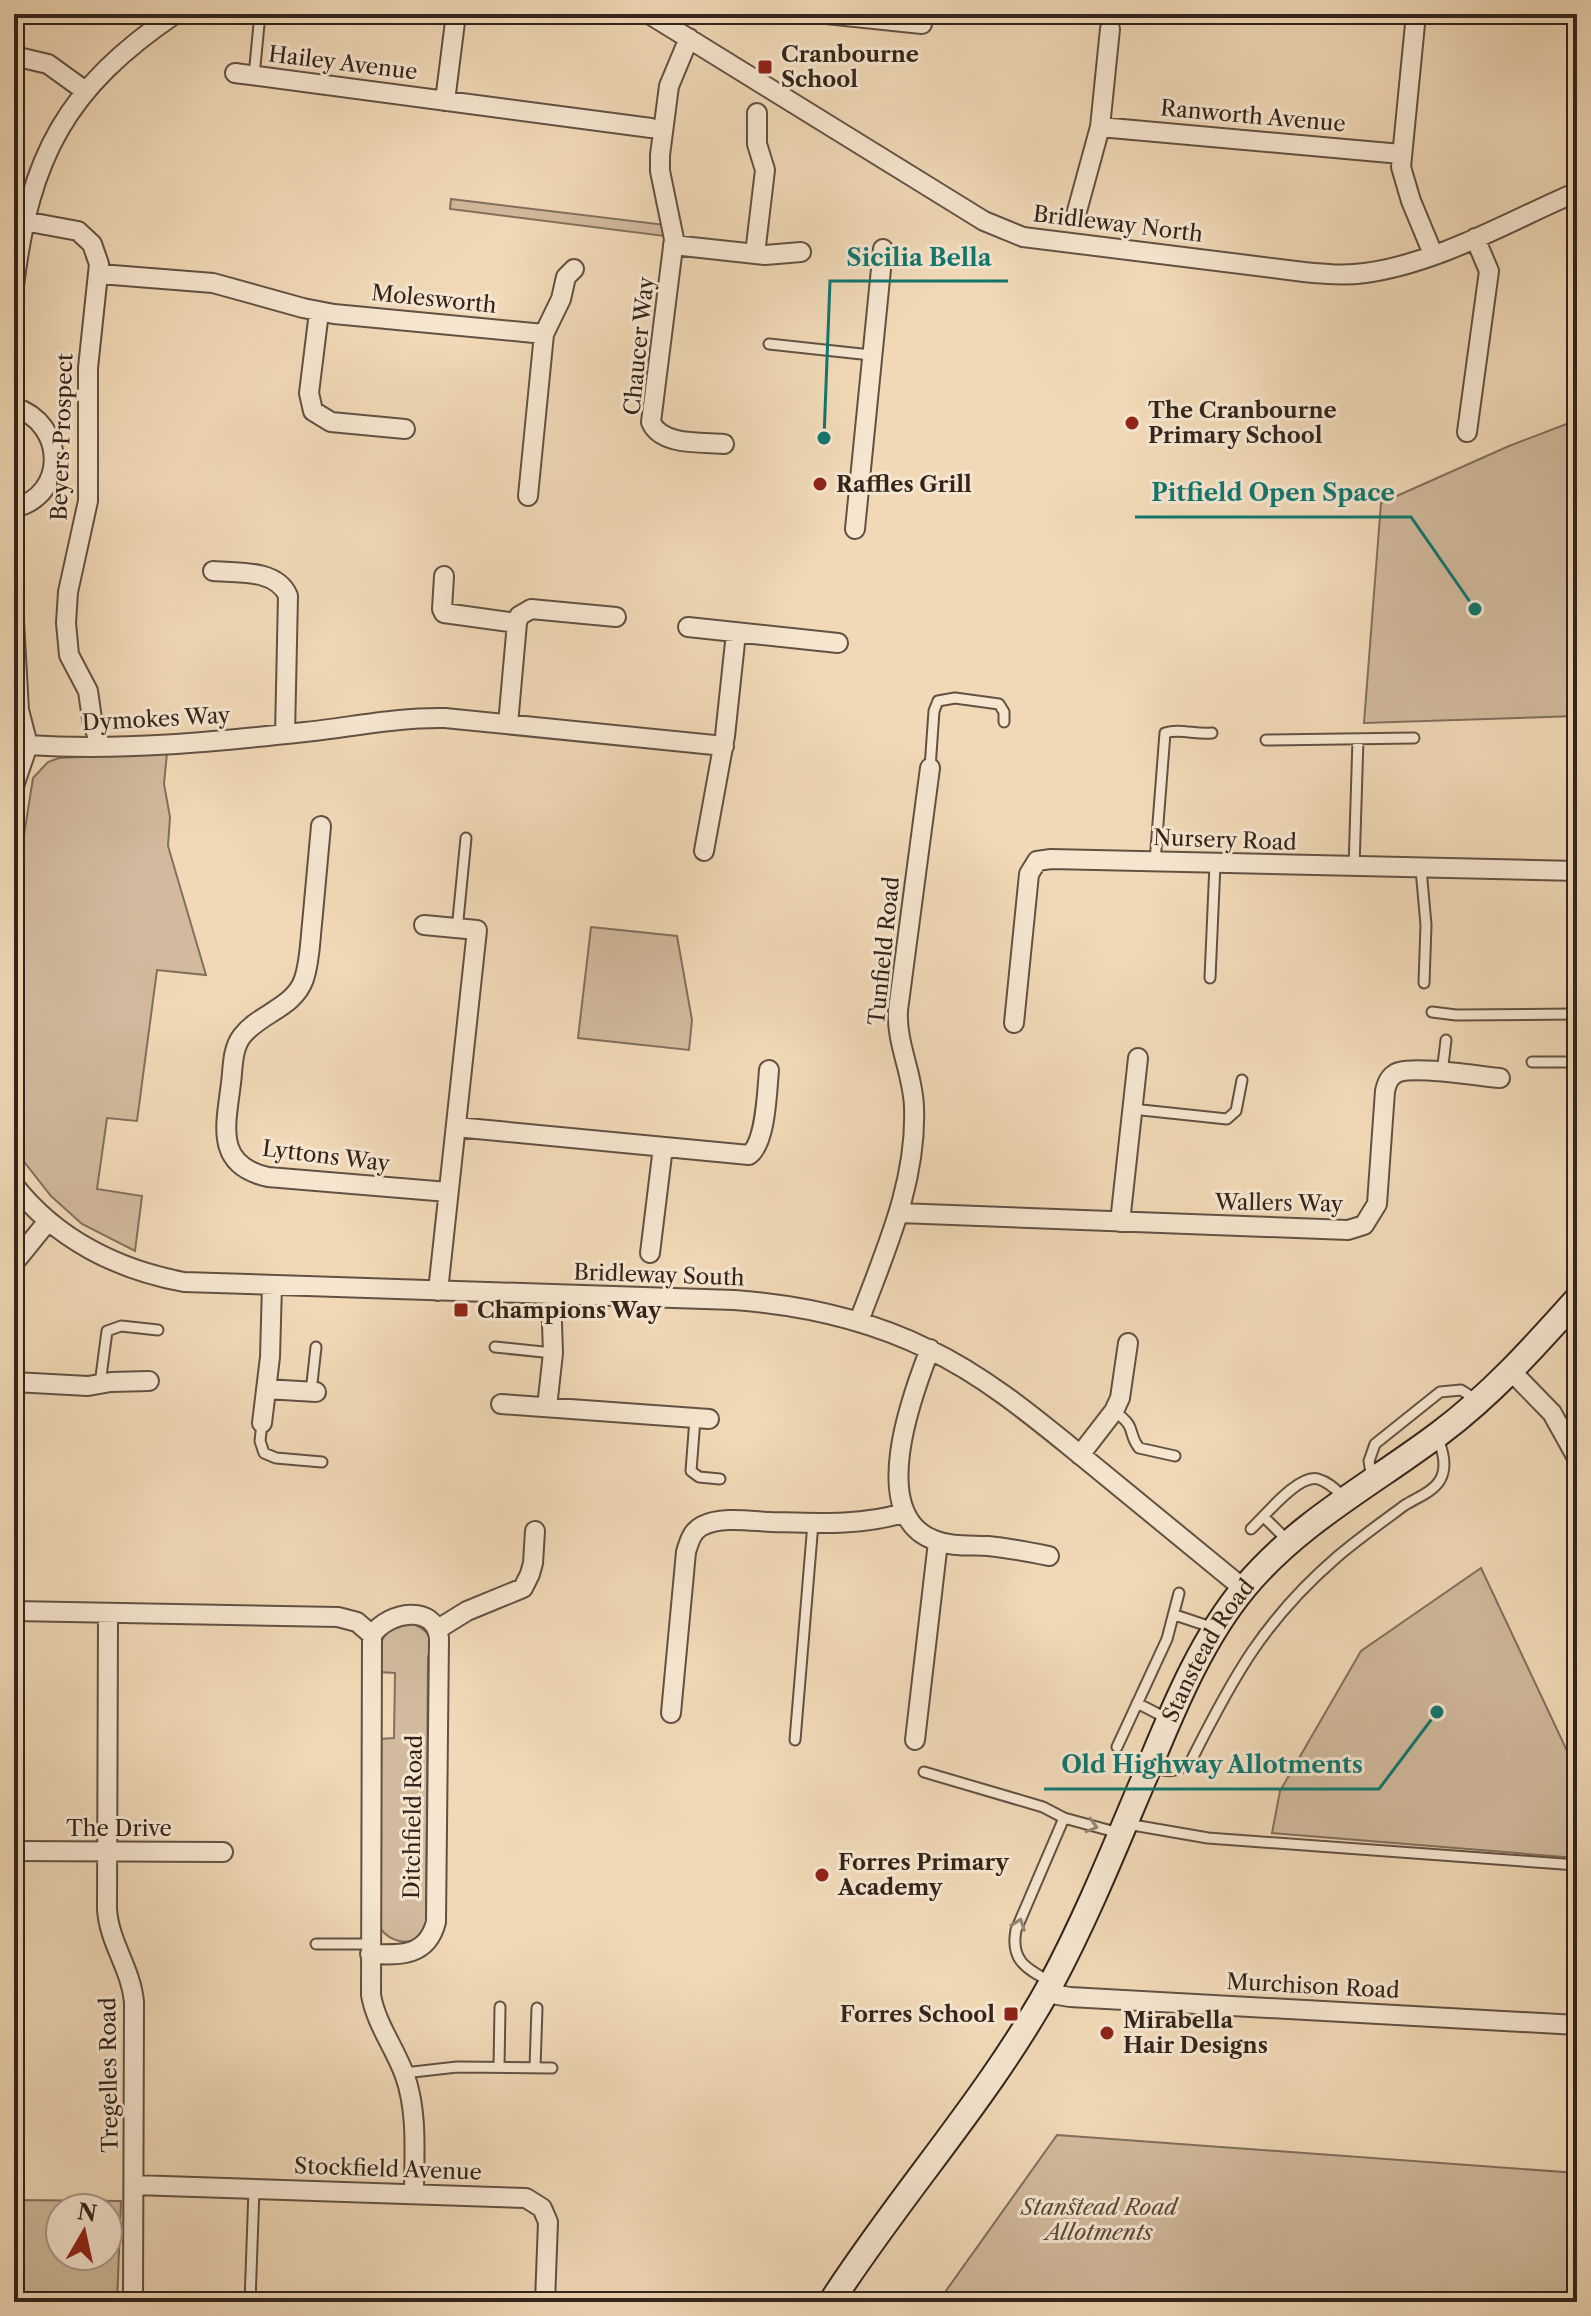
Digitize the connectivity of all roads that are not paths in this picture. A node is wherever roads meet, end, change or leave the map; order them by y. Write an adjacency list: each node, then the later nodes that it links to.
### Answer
1 (175, 14): 12 (street)
2 (260, 14): 11 (lane)
3 (456, 14): 13 (street, Hailey Avenue)
4 (649, 14): 9 (street, Bridleway North)
5 (826, 14): 7 (street)
6 (1416, 14): 17 (street)
7 (922, 24)
8 (1110, 29): 15 (street)
9 (689, 38): 22 (street, Chaucer Way); 26 (street, Bridleway North)
10 (14, 56): 12 (street)
11 (244, 75): 13 (street, Hailey Avenue)
12 (84, 90): 20 (street)
13 (445, 101): 16 (street, Hailey Avenue)
14 (757, 113): 25 (street)
15 (1100, 127): 17 (street, Ranworth Avenue); 19 (street)
16 (651, 128)
17 (1401, 154): 26 (street)
18 (1577, 192): 21 (street, Bridleway North)
19 (1077, 211)
20 (24, 221): 28 (street); 29 (street)
21 (1475, 238): 26 (street, Bridleway North); 36 (street)
22 (673, 245): 25 (street); 37 (street, Chaucer Way)
23 (883, 249): 33 (street)
24 (801, 252): 25 (street)
25 (755, 254)
26 (1433, 254)
27 (574, 269): 31 (street)
28 (100, 274): 30 (street, Molesworth); 58 (street, Beyers Prospect)
29 (14, 286)
30 (319, 312): 31 (street, Molesworth); 35 (street)
31 (544, 334): 38 (street)
32 (769, 344): 33 (lane)
33 (871, 355): 40 (street)
34 (14, 407): 39 (street)
35 (405, 429)
36 (1467, 432)
37 (724, 444)
38 (528, 496)
39 (14, 508)
40 (855, 529)
41 (213, 571): 53 (street)
42 (444, 576): 45 (street)
43 (616, 617): 45 (street)
44 (14, 621): 49 (street)
45 (517, 623): 51 (street)
46 (688, 627): 47 (street)
47 (736, 633): 48 (street); 59 (street)
48 (838, 643)
49 (15, 651): 57 (street)
50 (1004, 722): 60 (lane)
51 (508, 724): 53 (street, Dymokes Way); 59 (street, Dymokes Way)
52 (1212, 733): 65 (lane)
53 (285, 734): 58 (street, Dymokes Way)
54 (1414, 738): 55 (lane)
55 (1358, 739): 56 (lane); 67 (lane)
56 (1266, 740)
57 (28, 745): 58 (street, Dymokes Way); 61 (street)
58 (100, 746)
59 (724, 746): 64 (street)
60 (930, 768): 90 (street, Tunfield Road)
61 (14, 786)
62 (321, 826): 89 (street, Lyttons Way)
63 (466, 838): 71 (lane)
64 (704, 851)
65 (1155, 862): 66 (street, Nursery Road); 76 (street, Nursery Road)
66 (1215, 864): 67 (street, Nursery Road); 72 (lane)
67 (1354, 868): 68 (street, Nursery Road)
68 (1421, 869): 69 (street, Nursery Road); 73 (lane)
69 (1577, 871)
70 (424, 925): 71 (street)
71 (457, 930): 86 (street)
72 (1210, 978)
73 (1424, 983)
74 (1432, 1012): 75 (lane)
75 (1577, 1014)
76 (1014, 1023)
77 (1446, 1040): 82 (lane)
78 (1138, 1058): 85 (street)
79 (1532, 1062): 80 (lane)
80 (1577, 1062)
81 (769, 1070): 87 (street)
82 (1442, 1073): 83 (street, Wallers Way); 92 (street, Wallers Way)
83 (1500, 1078)
84 (1242, 1080): 85 (lane)
85 (1132, 1109): 92 (street)
86 (456, 1127): 87 (street); 89 (street)
87 (663, 1147): 93 (street)
88 (14, 1185): 91 (street, Bridleway South)
89 (448, 1192): 96 (street)
90 (899, 1213): 92 (street, Wallers Way); 99 (street, Tunfield Road)
91 (48, 1221): 94 (street); 95 (street, Bridleway South)
92 (1120, 1222)
93 (650, 1253)
94 (14, 1263)
95 (272, 1285): 96 (street, Bridleway South); 110 (street)
96 (438, 1291): 97 (street, Bridleway South)
97 (551, 1295): 99 (street, Bridleway South); 105 (street)
98 (1577, 1299): 106 (street, Stanstead Road)
99 (859, 1321): 104 (street, Bridleway South)
100 (158, 1330): 109 (lane)
101 (1128, 1343): 115 (street)
102 (316, 1347): 111 (lane)
103 (495, 1347): 105 (lane)
104 (930, 1349): 119 (street, Bridleway South); 126 (street)
105 (553, 1353): 114 (street)
106 (1511, 1371): 112 (street, Stanstead Road); 121 (street)
107 (149, 1381): 109 (street)
108 (14, 1382): 109 (street)
109 (100, 1384)
110 (266, 1389): 111 (street); 117 (street)
111 (314, 1392)
112 (1479, 1401): 118 (street, Stanstead Road); 124 (lane)
113 (501, 1404): 114 (street)
114 (547, 1407): 116 (street)
115 (1114, 1411): 119 (street); 120 (lane)
116 (702, 1419): 123 (lane)
117 (262, 1423): 122 (lane)
118 (1437, 1435): 124 (street, Stanstead Road); 148 (lane)
119 (1080, 1455): 134 (street, Bridleway South)
120 (1175, 1456)
121 (1577, 1458)
122 (322, 1462)
123 (720, 1479)
124 (1372, 1479): 125 (street, Stanstead Road)
125 (1345, 1498): 127 (lane); 132 (street, Stanstead Road)
126 (903, 1513): 128 (street); 131 (street)
127 (1264, 1517): 129 (lane); 132 (lane)
128 (813, 1523): 143 (street); 145 (lane)
129 (1251, 1529)
130 (535, 1531): 139 (street)
131 (938, 1542): 133 (street); 146 (street)
132 (1289, 1543): 134 (street, Stanstead Road)
133 (1049, 1556)
134 (1244, 1589): 140 (street, Stanstead Road)
135 (1179, 1593): 138 (lane)
136 (14, 1611): 137 (street)
137 (108, 1613): 141 (street); 153 (street, Tregelles Road)
138 (1175, 1615): 140 (lane); 142 (lane)
139 (438, 1629): 141 (street); 157 (street, Ditchfield Road)
140 (1217, 1629): 144 (street, Stanstead Road)
141 (372, 1635): 157 (street, Ditchfield Road)
142 (1137, 1703): 144 (lane); 147 (lane)
143 (671, 1713)
144 (1169, 1719): 148 (street, Stanstead Road)
145 (795, 1740)
146 (915, 1740)
147 (1117, 1747)
148 (1150, 1765): 151 (street, Stanstead Road)
149 (924, 1772): 150 (lane)
150 (1064, 1818): 151 (lane, one-way to 151); 158 (lane, one-way to 150)
151 (1121, 1829): 155 (lane); 158 (street, Stanstead Road)
152 (14, 1851): 153 (street, The Drive)
153 (107, 1851): 154 (street, The Drive); 166 (street, Tregelles Road)
154 (223, 1852)
155 (1577, 1865)
156 (316, 1944): 157 (lane)
157 (370, 1949): 165 (street, Ditchfield Road)
158 (1048, 1987): 161 (street, Murchison Road); 172 (street, Stanstead Road)
159 (500, 2007): 162 (lane)
160 (537, 2008): 163 (lane)
161 (1577, 2025)
162 (499, 2067): 163 (lane); 165 (lane)
163 (535, 2068): 164 (lane)
164 (552, 2068)
165 (404, 2073): 168 (street, Ditchfield Road)
166 (134, 2185): 167 (street, Stockfield Avenue); 169 (street, Tregelles Road)
167 (254, 2189): 168 (street, Stockfield Avenue); 170 (lane)
168 (414, 2194): 171 (street, Stockfield Avenue)
169 (133, 2302)
170 (250, 2302)
171 (545, 2302)
172 (831, 2302)

